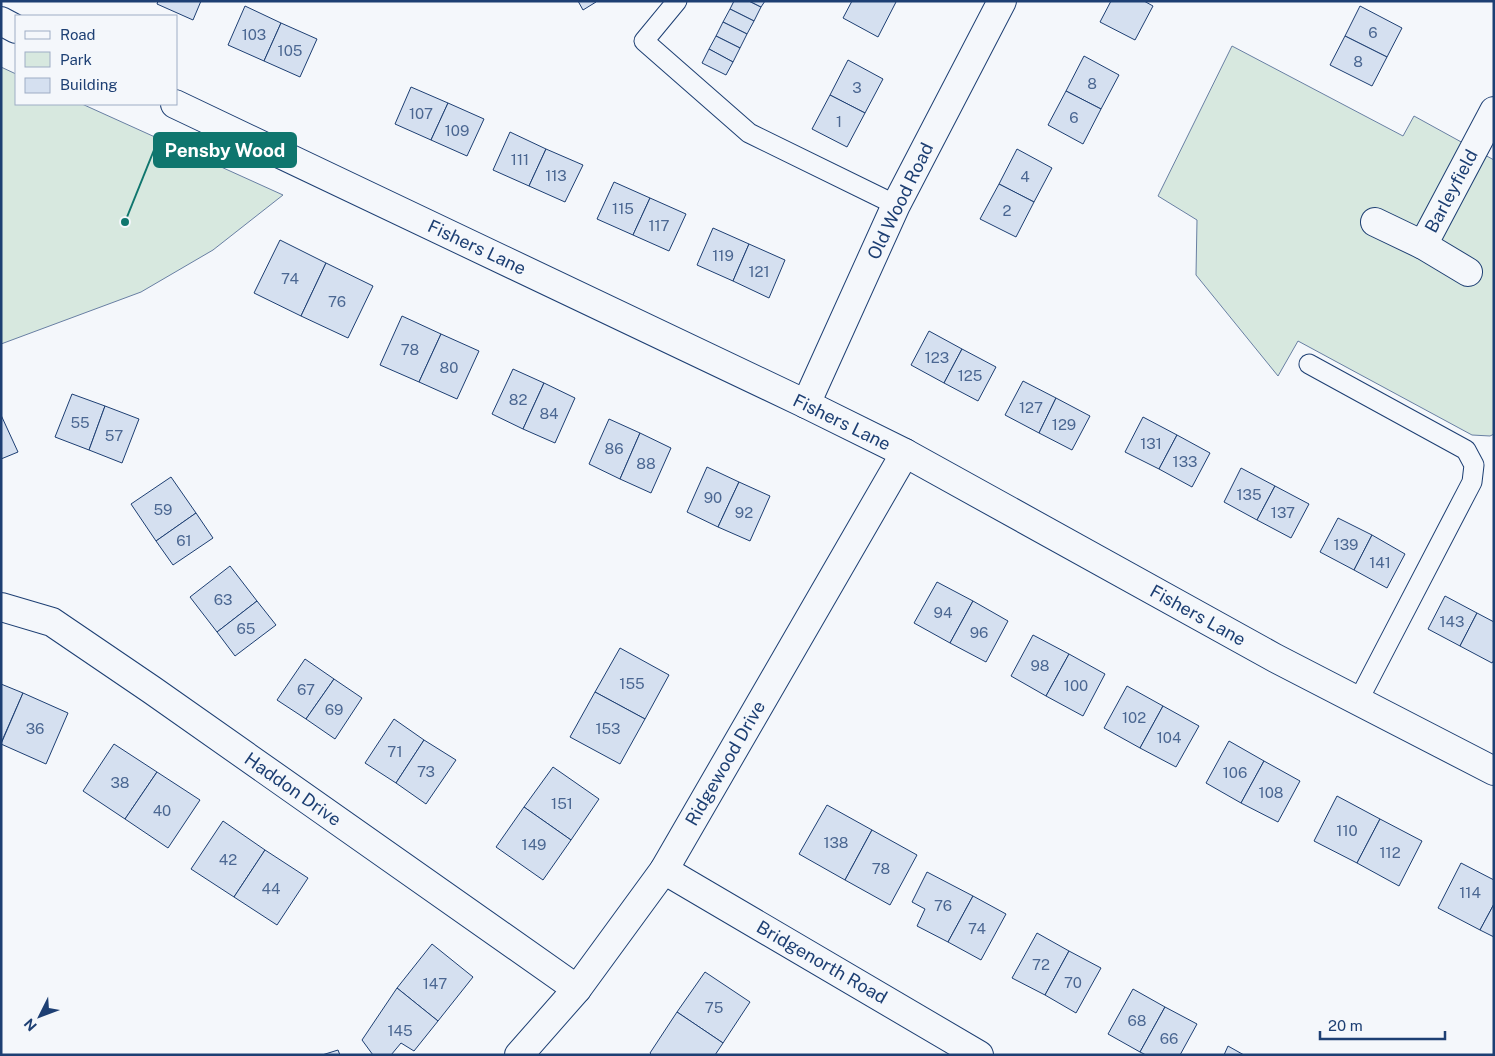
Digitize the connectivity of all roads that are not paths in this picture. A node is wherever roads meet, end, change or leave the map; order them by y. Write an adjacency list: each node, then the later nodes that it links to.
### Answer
1 (677, 1): 7 (lane)
2 (1002, 1): 7 (street, Old Wood Road)
3 (1, 21): 4 (street)
4 (15, 28)
5 (177, 105): 12 (street, Fishers Lane)
6 (1494, 111): 9 (street, Barleyfield)
7 (896, 205): 12 (street, Old Wood Road)
8 (1376, 222): 9 (street, Barleyfield)
9 (1423, 245): 10 (street, Barleyfield)
10 (1468, 272)
11 (1309, 364): 15 (lane)
12 (806, 404): 13 (street, Fishers Lane)
13 (905, 453): 15 (street, Fishers Lane); 17 (street, Ridgewood Drive)
14 (1, 607): 18 (street, Haddon Drive)
15 (1358, 701): 16 (street, Fishers Lane)
16 (1494, 771)
17 (664, 870): 18 (street, Ridgewood Drive); 20 (street, Bridgenorth Road)
18 (577, 989): 19 (street, Ridgewood Drive)
19 (519, 1055)
20 (980, 1055)

